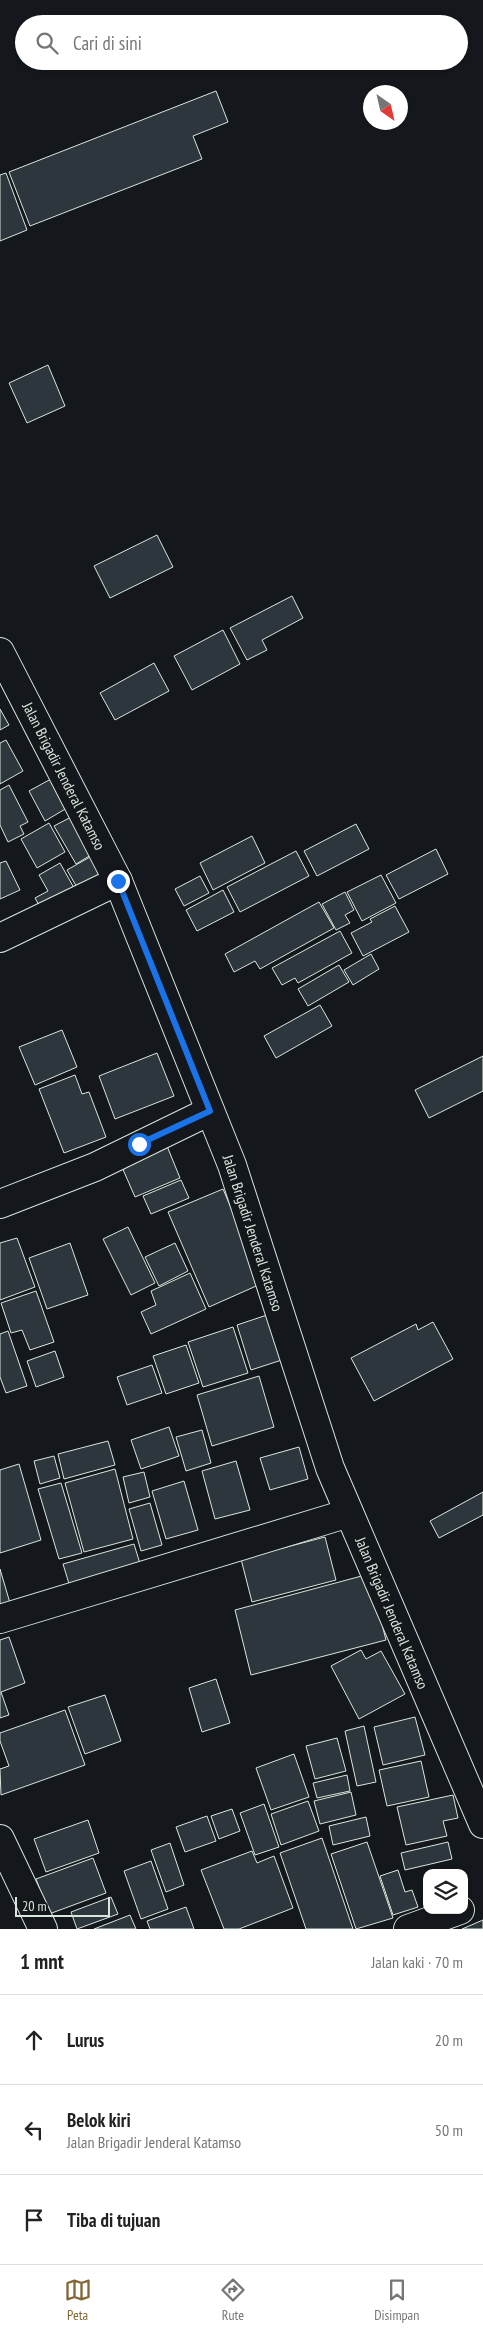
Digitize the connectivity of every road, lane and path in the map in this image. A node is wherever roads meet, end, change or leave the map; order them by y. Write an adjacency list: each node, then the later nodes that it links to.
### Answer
1 (0, 652): 2 (main road, Jalan Brigadir Jenderal Katamso)
2 (118, 881): 3 (main road); 4 (main road, Jalan Brigadir Jenderal Katamso)
3 (0, 938)
4 (210, 1111): 5 (main road); 6 (main road, Jalan Brigadir Jenderal Katamso)
5 (0, 1204)
6 (348, 1513): 7 (main road); 8 (main road, Jalan Brigadir Jenderal Katamso)
7 (0, 1619)
8 (483, 1824)
9 (0, 1839): 13 (main road)
10 (483, 1902): 11 (main road)
11 (468, 1908)
12 (449, 1914): 14 (main road)
13 (43, 1929)
14 (408, 1929)

